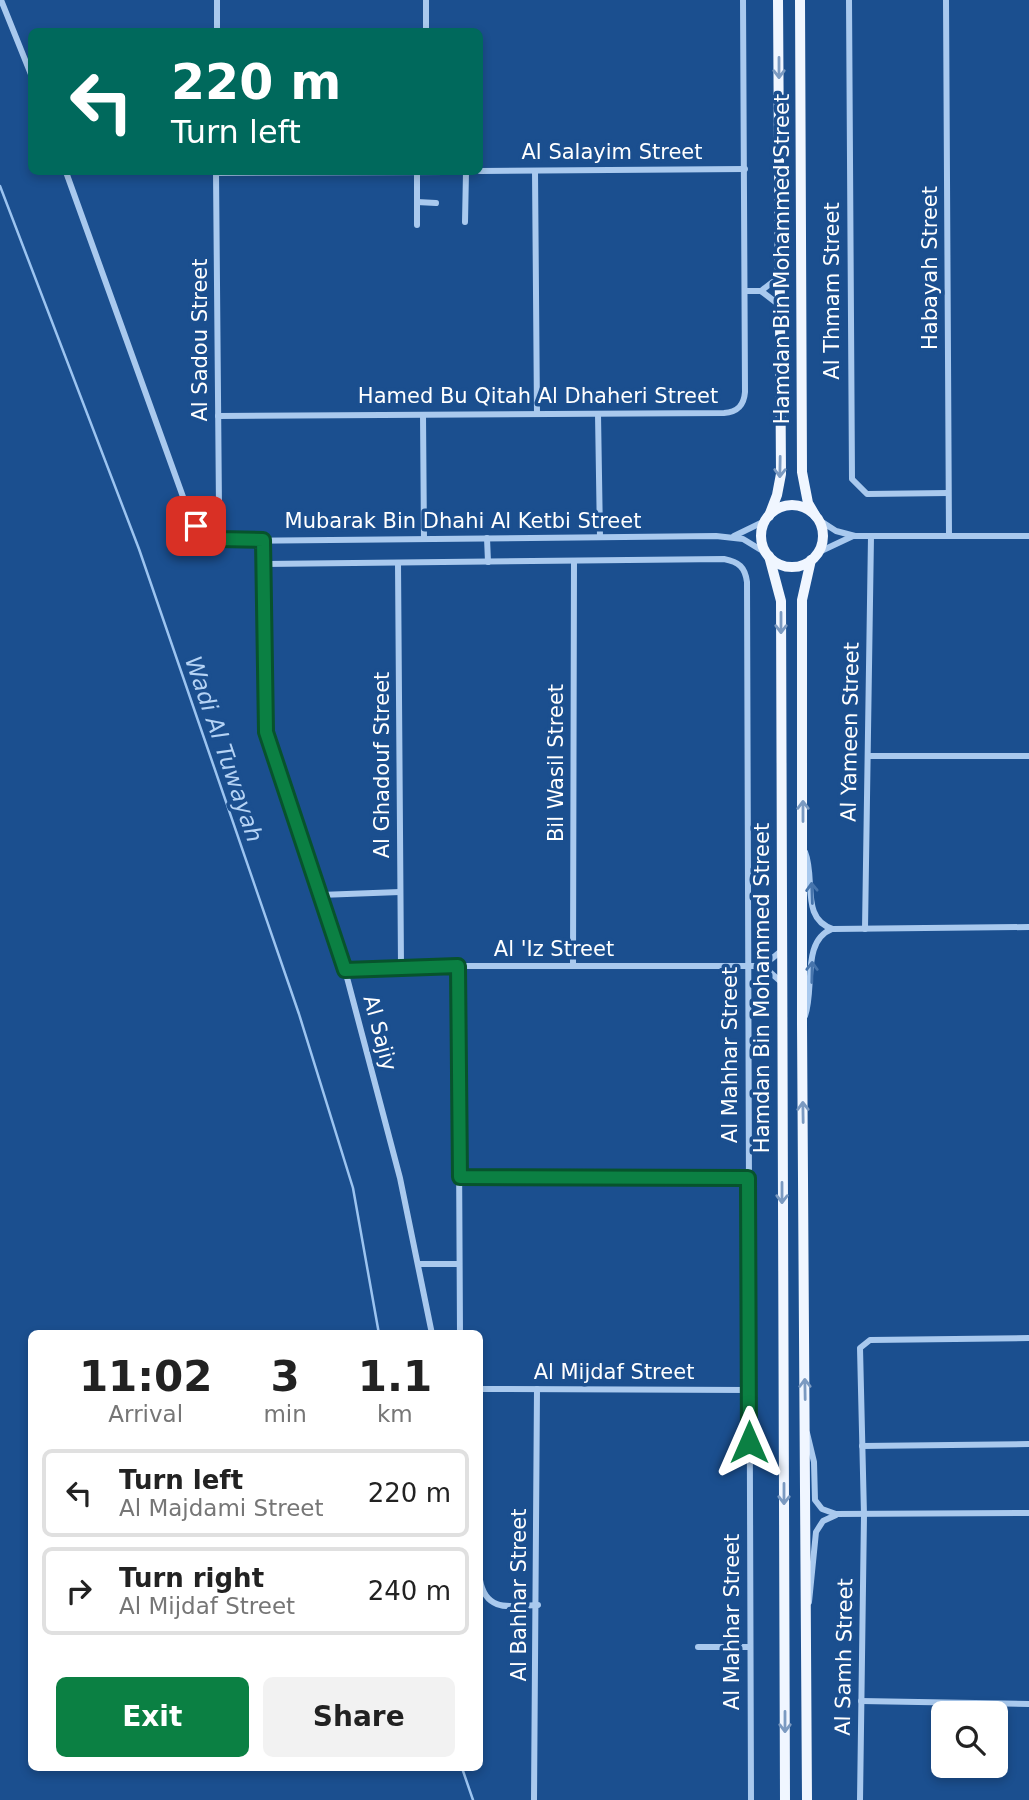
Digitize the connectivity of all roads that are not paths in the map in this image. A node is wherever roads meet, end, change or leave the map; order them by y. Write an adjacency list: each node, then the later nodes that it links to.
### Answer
1 (1, 0): 11 (street)
2 (217, 0): 9 (street)
3 (426, 0): 10 (street)
4 (743, 0): 12 (street, Hamed Bu Qitah Al Dhaheri Street)
5 (778, 0): 23 (main road, Hamdan Bin Mohammed Street, one-way to 23)
6 (800, 0): 34 (main road, Hamdan Bin Mohammed Street)
7 (849, 0): 31 (street, Al Thmam Street)
8 (946, 0): 31 (street, Habayah Street)
9 (217, 28)
10 (426, 28)
11 (28, 67)
12 (745, 169): 14 (street, Al Salayim Street); 24 (street, Hamed Bu Qitah Al Dhaheri Street)
13 (483, 171): 14 (street, Al Salayim Street)
14 (535, 171): 27 (street)
15 (67, 175): 43 (street, Mubarak Bin Dhahi Al Ketbi Street)
16 (216, 175): 30 (street, Al Sadou Street)
17 (417, 175): 19 (street)
18 (466, 175): 21 (street)
19 (417, 202): 20 (street); 22 (street)
20 (436, 203)
21 (466, 222)
22 (416, 225)
23 (780, 276): 25 (street); 26 (main road, Hamdan Bin Mohammed Street)
24 (745, 291): 25 (street); 28 (street, Hamed Bu Qitah Al Dhaheri Street)
25 (761, 291): 26 (street)
26 (780, 305): 33 (main road, Hamdan Bin Mohammed Street, one-way to 33)
27 (537, 414): 28 (street, Hamed Bu Qitah Al Dhaheri Street); 29 (street, Hamed Bu Qitah Al Dhaheri Street)
28 (598, 414): 39 (street)
29 (423, 415): 30 (street, Hamed Bu Qitah Al Dhaheri Street); 42 (street)
30 (218, 416): 32 (street, Al Sadou Street)
31 (948, 494): 37 (street, Habayah Street)
32 (219, 508)
33 (767, 518): 34 (main road); 40 (street, Mubarak Bin Dhahi Al Ketbi Street); 44 (main road)
34 (817, 518): 35 (street); 45 (main road)
35 (855, 536): 36 (street); 45 (street)
36 (871, 536): 37 (street); 50 (street, Al Yameen Street)
37 (949, 536): 38 (street)
38 (1029, 536)
39 (600, 537): 40 (street, Mubarak Bin Dhahi Al Ketbi Street); 41 (street, Mubarak Bin Dhahi Al Ketbi Street)
40 (734, 537): 44 (street, Mubarak Bin Dhahi Al Ketbi Street)
41 (487, 538): 42 (street, Mubarak Bin Dhahi Al Ketbi Street); 47 (street)
42 (424, 539): 43 (street, Mubarak Bin Dhahi Al Ketbi Street)
43 (263, 540): 49 (street, Al Sajiy)
44 (767, 555): 45 (main road); 58 (main road, Hamdan Bin Mohammed Street, one-way to 58)
45 (815, 556): 52 (main road, Hamdan Bin Mohammed Street, one-way to 45)
46 (574, 561): 47 (street, Al Mahhar Street); 61 (street, Bil Wasil Street); 62 (street, Al Mahhar Street)
47 (488, 562): 48 (street, Al Mahhar Street)
48 (398, 563): 49 (street, Al Mahhar Street); 53 (street, Al Ghadouf Street)
49 (264, 564): 54 (street, Al Sajiy)
50 (868, 756): 51 (street); 57 (street, Al Yameen Street)
51 (1029, 756)
52 (803, 847): 56 (street, one-way to 52); 66 (main road, Hamdan Bin Mohammed Street)
53 (400, 892): 54 (street); 59 (street, Al Ghadouf Street)
54 (320, 895): 64 (street, Al Sajiy)
55 (1029, 927): 57 (street)
56 (833, 929): 57 (street); 66 (street, one-way to 56)
57 (865, 929)
58 (782, 949): 63 (street); 65 (main road, Hamdan Bin Mohammed Street)
59 (401, 966): 60 (street, Al 'Iz Street); 64 (street, Al 'Iz Street)
60 (458, 966): 61 (street, Al 'Iz Street); 67 (street)
61 (573, 966): 62 (street, Al 'Iz Street)
62 (747, 966): 63 (street, Al 'Iz Street); 68 (street, Al Mahhar Street)
63 (763, 966): 65 (street)
64 (345, 970): 69 (street, Al Sajiy)
65 (781, 982): 92 (main road, Hamdan Bin Mohammed Street, one-way to 92)
66 (802, 1024): 77 (main road, Hamdan Bin Mohammed Street, one-way to 66)
67 (460, 1177): 68 (street); 70 (street)
68 (748, 1178): 76 (street, Al Mahhar Street)
69 (420, 1264): 70 (street); 71 (street, Al Sajiy)
70 (459, 1264): 72 (street)
71 (431, 1330)
72 (460, 1330)
73 (1029, 1338): 79 (street, Al Samh Street)
74 (483, 1389): 75 (street, Al Mijdaf Street)
75 (537, 1389): 76 (street, Al Mijdaf Street); 84 (street, Al Bahhar Street)
76 (748, 1391): 87 (street, Al Mahhar Street)
77 (806, 1428): 80 (street); 85 (main road, Hamdan Bin Mohammed Street)
78 (1029, 1444): 79 (street)
79 (862, 1446): 82 (street, Al Samh Street)
80 (836, 1514): 82 (street); 85 (street)
81 (1029, 1514): 82 (street)
82 (864, 1515): 88 (street, Al Samh Street)
83 (483, 1591): 84 (street)
84 (538, 1605): 90 (street, Al Bahhar Street)
85 (806, 1614): 93 (main road, Hamdan Bin Mohammed Street)
86 (698, 1647): 87 (street)
87 (750, 1647): 91 (street, Al Mahhar Street)
88 (861, 1701): 89 (street); 94 (street, Al Samh Street)
89 (1029, 1704)
90 (534, 1800)
91 (751, 1800)
92 (785, 1800)
93 (807, 1800)
94 (860, 1800)

